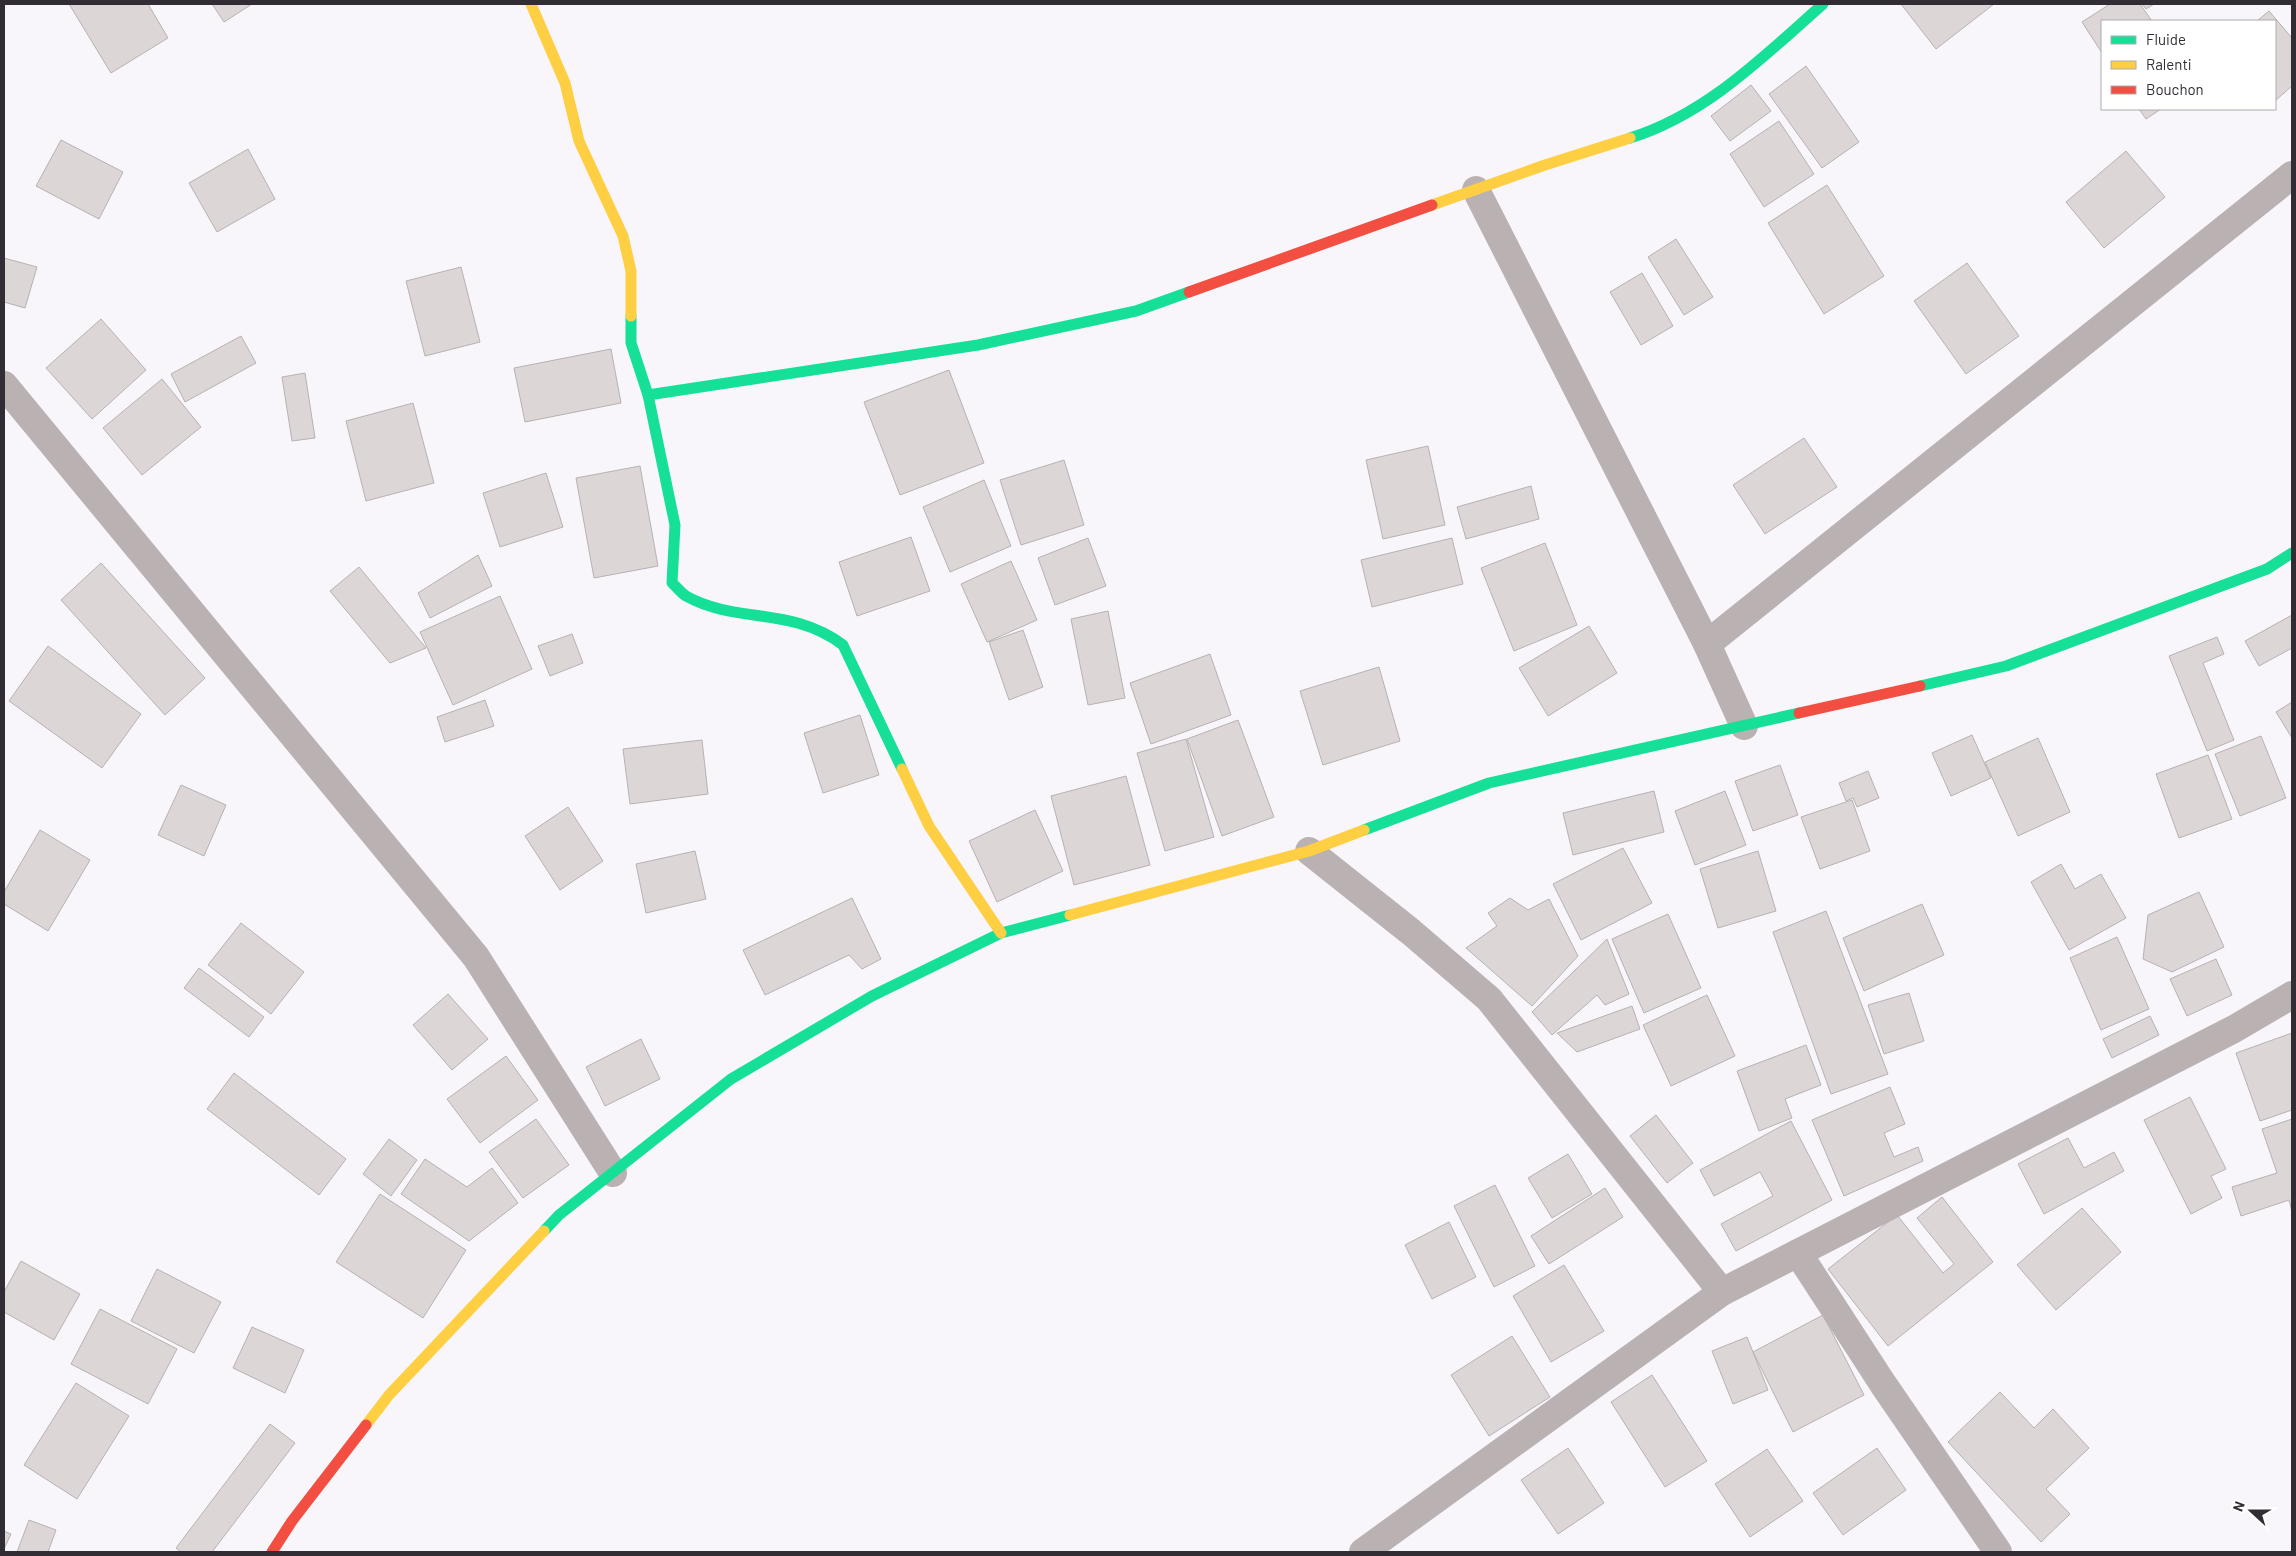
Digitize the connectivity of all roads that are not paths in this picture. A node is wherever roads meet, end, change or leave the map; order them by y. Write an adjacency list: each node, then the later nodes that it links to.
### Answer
1 (531, 4): 6 (street)
2 (1823, 4): 4 (street)
3 (2292, 175): 8 (street)
4 (1476, 190): 6 (street); 8 (street)
5 (4, 385): 13 (street)
6 (648, 395): 11 (street)
7 (2292, 553): 9 (street)
8 (1707, 644): 9 (street)
9 (1744, 726): 10 (street)
10 (1309, 851): 11 (street); 15 (street)
11 (1001, 933): 13 (street)
12 (2292, 995): 14 (street)
13 (612, 1173): 16 (street)
14 (1798, 1253): 15 (street); 18 (street)
15 (1722, 1292): 17 (street)
16 (272, 1552)
17 (1363, 1552)
18 (1998, 1552)

